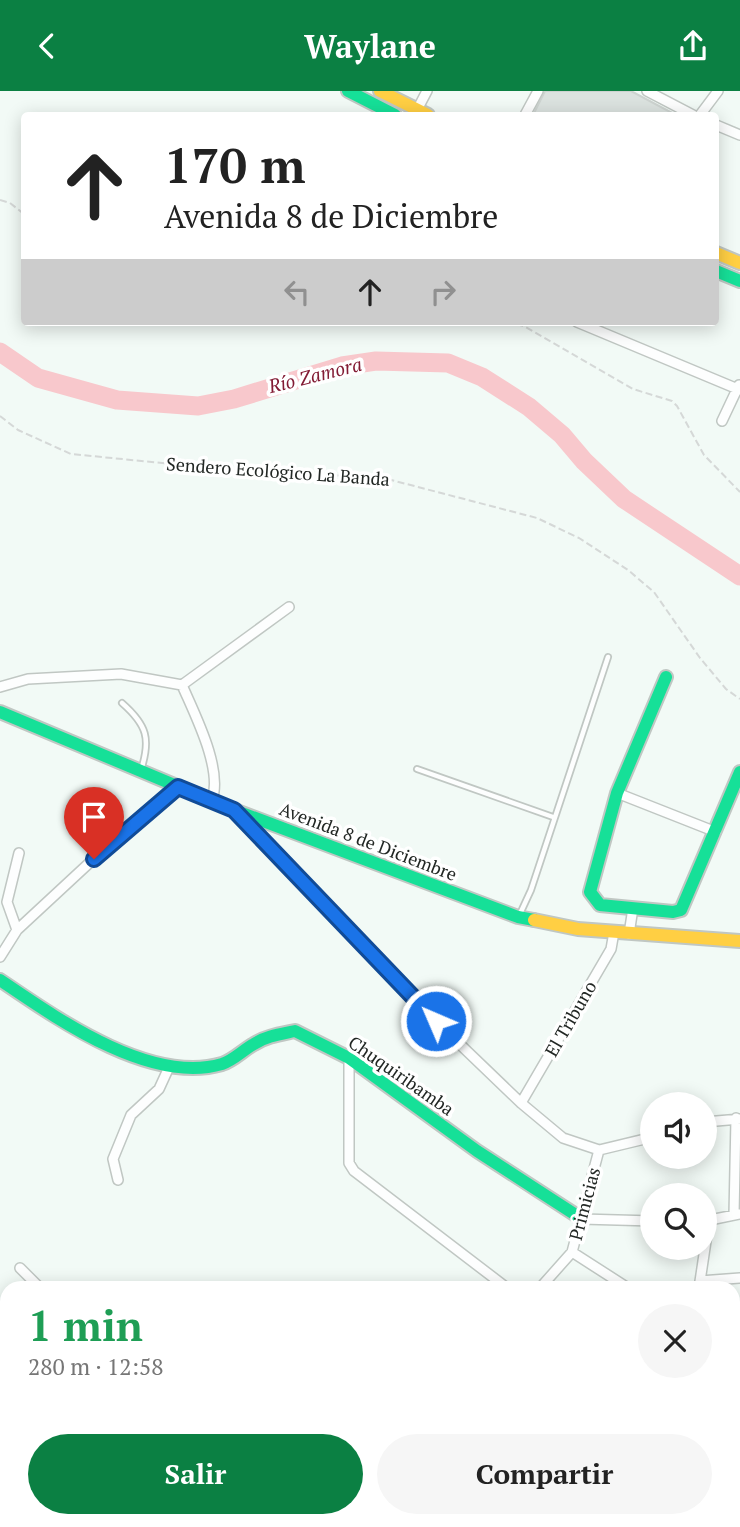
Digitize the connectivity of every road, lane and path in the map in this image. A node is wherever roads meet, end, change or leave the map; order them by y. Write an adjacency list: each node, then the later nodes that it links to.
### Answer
1 (348, 91): 7 (street)
2 (380, 91): 8 (street)
3 (427, 91): 9 (street)
4 (538, 91): 10 (street)
5 (647, 91): 11 (street)
6 (718, 91): 12 (street)
7 (389, 112)
8 (421, 112)
9 (425, 112)
10 (527, 112)
11 (687, 112)
12 (702, 112)
13 (719, 126): 14 (street)
14 (740, 135)
15 (0, 200): 16 (path)
16 (21, 212)
17 (719, 254): 18 (street)
18 (740, 263)
19 (719, 272): 20 (street)
20 (740, 281)
21 (524, 326): 26 (path)
22 (600, 326): 23 (street)
23 (739, 387): 25 (street)
24 (0, 416): 32 (path, Sendero Ecológico La Banda)
25 (722, 421)
26 (740, 492)
27 (289, 607): 30 (street)
28 (608, 657): 42 (lane)
29 (666, 677): 39 (street)
30 (182, 685): 31 (street); 40 (street)
31 (0, 687)
32 (740, 699)
33 (122, 703): 36 (lane)
34 (0, 712): 36 (street, Avenida 8 de Diciembre)
35 (417, 769): 42 (lane)
36 (141, 771): 38 (street, Avenida 8 de Diciembre)
37 (740, 772): 43 (street)
38 (178, 787): 40 (street, Avenida 8 de Diciembre); 47 (street)
39 (617, 793): 43 (street); 45 (street)
40 (212, 800): 41 (street, Avenida 8 de Diciembre)
41 (234, 810): 46 (street, Avenida 8 de Diciembre); 55 (street)
42 (553, 817): 46 (lane)
43 (716, 832): 45 (street)
44 (19, 853): 47 (street)
45 (633, 908): 49 (street)
46 (519, 917): 48 (street, Avenida 8 de Diciembre)
47 (17, 930): 51 (street)
48 (614, 932): 49 (street, Avenida 8 de Diciembre); 55 (street, El Tribuno)
49 (629, 934): 50 (street, Avenida 8 de Diciembre)
50 (740, 941)
51 (0, 957)
52 (0, 980): 54 (street, Chuquiribamba)
53 (349, 1058): 54 (street, Chuquiribamba); 62 (street, Chuquiribamba); 70 (street)
54 (170, 1065): 60 (street)
55 (522, 1103): 59 (street)
56 (738, 1118): 57 (street); 61 (street)
57 (717, 1121)
58 (640, 1140): 59 (street)
59 (599, 1150): 62 (street, Primicias)
60 (118, 1180)
61 (737, 1214): 63 (street)
62 (582, 1219): 64 (street); 65 (street, Primicias)
63 (717, 1219)
64 (640, 1221)
65 (572, 1252): 71 (street, Primicias); 72 (street)
66 (702, 1260): 73 (street)
67 (20, 1268): 69 (street)
68 (740, 1278): 74 (street)
69 (33, 1281)
70 (498, 1281)
71 (546, 1281)
72 (617, 1281)
73 (700, 1281)
74 (722, 1281)

